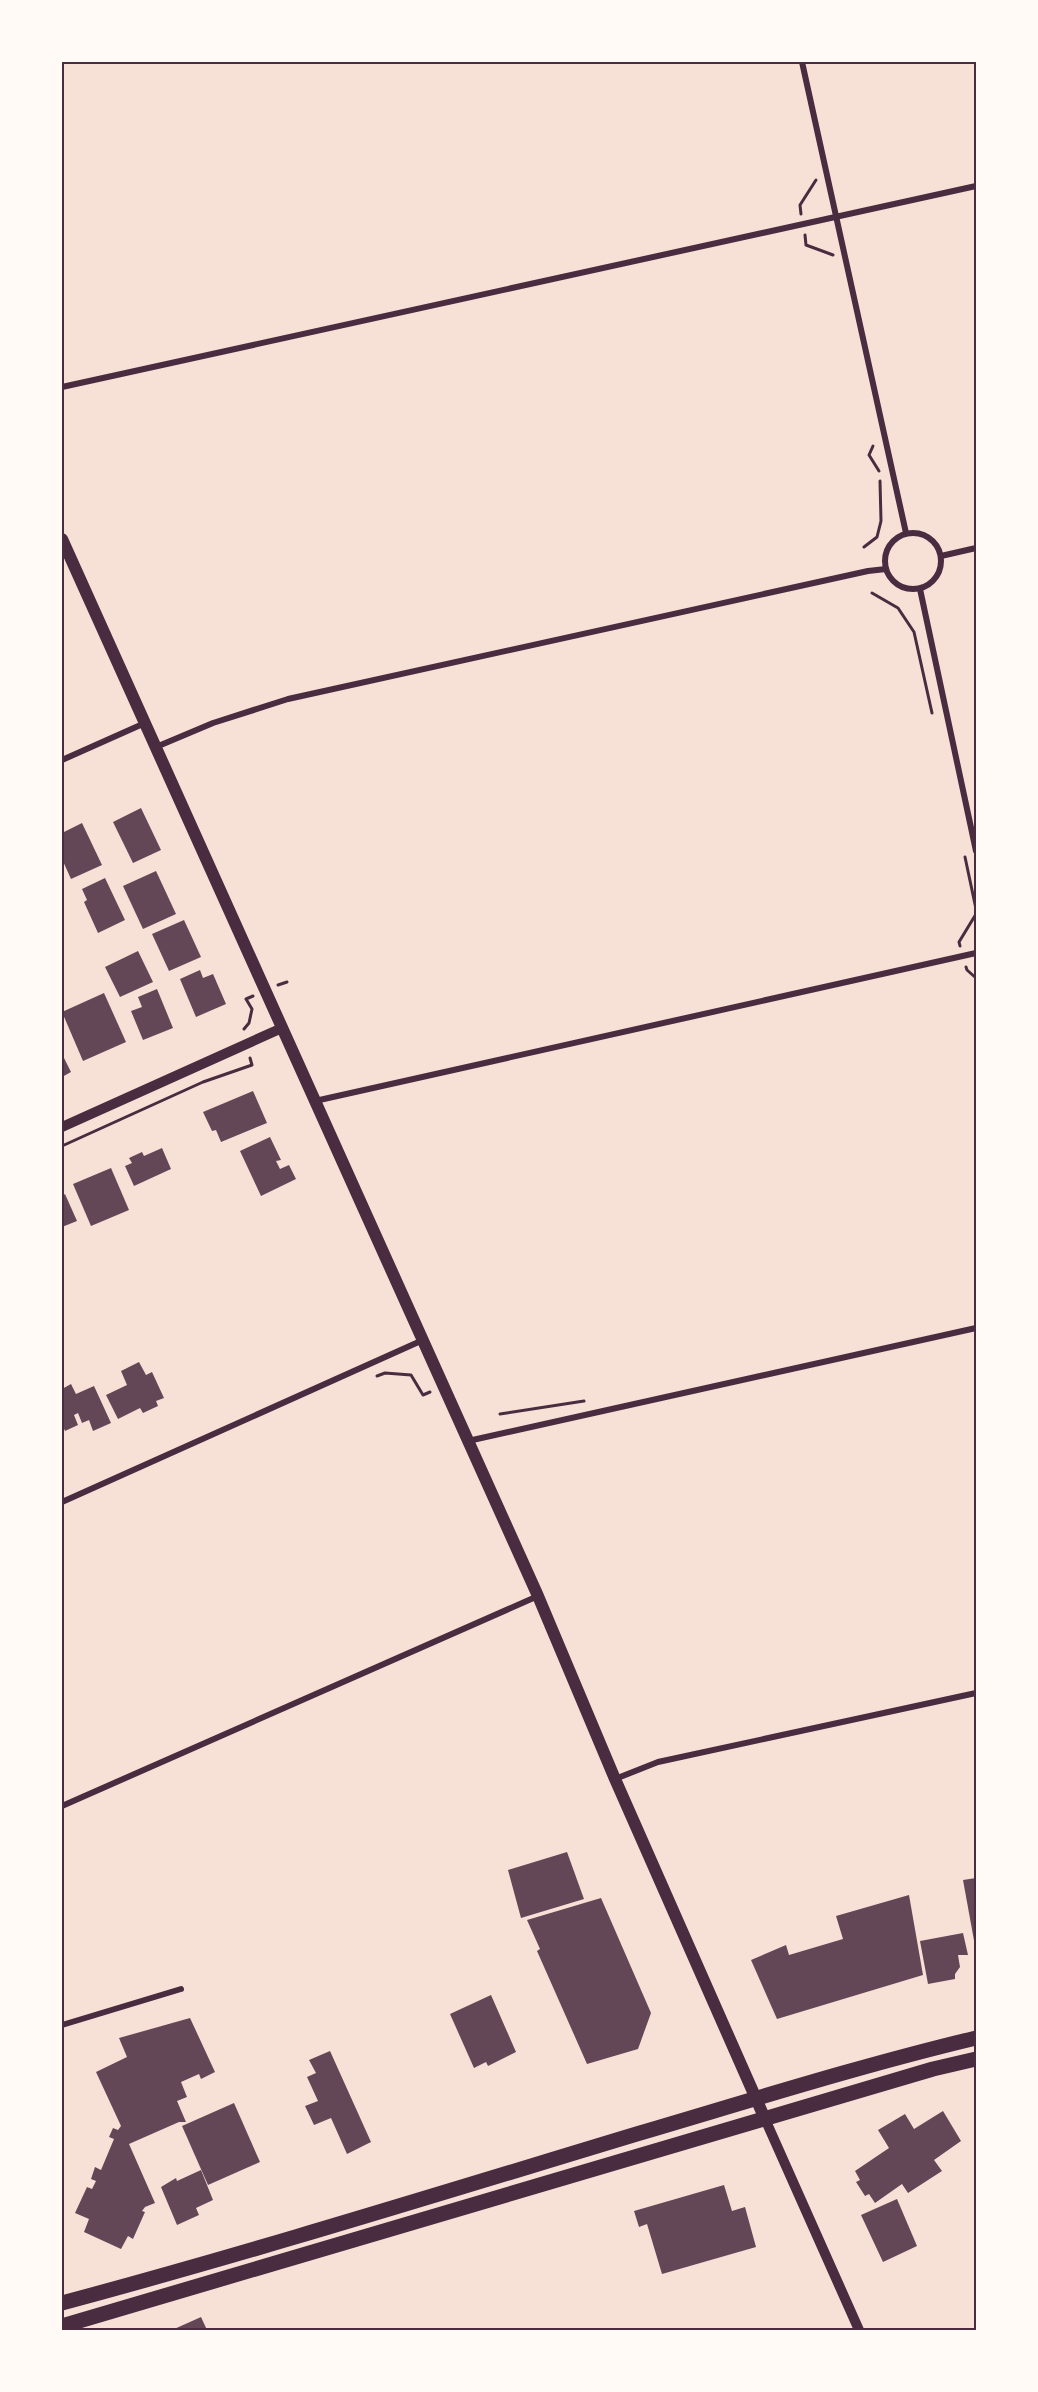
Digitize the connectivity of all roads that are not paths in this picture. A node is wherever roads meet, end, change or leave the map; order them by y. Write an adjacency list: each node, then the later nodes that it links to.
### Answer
1 (802, 62): 3 (street)
2 (976, 186): 3 (street)
3 (835, 216): 4 (street); 5 (street)
4 (62, 387)
5 (906, 533): 8 (street); 9 (street)
6 (62, 539): 11 (main road)
7 (976, 548): 8 (street)
8 (941, 556): 10 (street)
9 (886, 569): 10 (street); 12 (street)
10 (920, 589): 14 (street)
11 (144, 723): 12 (main road); 13 (street)
12 (156, 747): 16 (main road)
13 (62, 760)
14 (976, 851)
15 (976, 953): 17 (street)
16 (282, 1028): 17 (main road); 18 (street)
17 (315, 1101): 20 (main road)
18 (62, 1127)
19 (976, 1328): 21 (street)
20 (423, 1340): 21 (main road); 22 (street)
21 (468, 1441): 23 (main road)
22 (62, 1502)
23 (538, 1596): 25 (main road); 26 (street)
24 (976, 1693): 25 (street)
25 (615, 1779): 31 (main road)
26 (62, 1806)
27 (181, 1989): 28 (street)
28 (62, 2025)
29 (976, 2038): 31 (main road)
30 (976, 2059): 32 (main road)
31 (755, 2099): 32 (main road); 33 (main road)
32 (765, 2119): 34 (main road); 35 (street)
33 (62, 2303)
34 (62, 2326)
35 (859, 2331)

